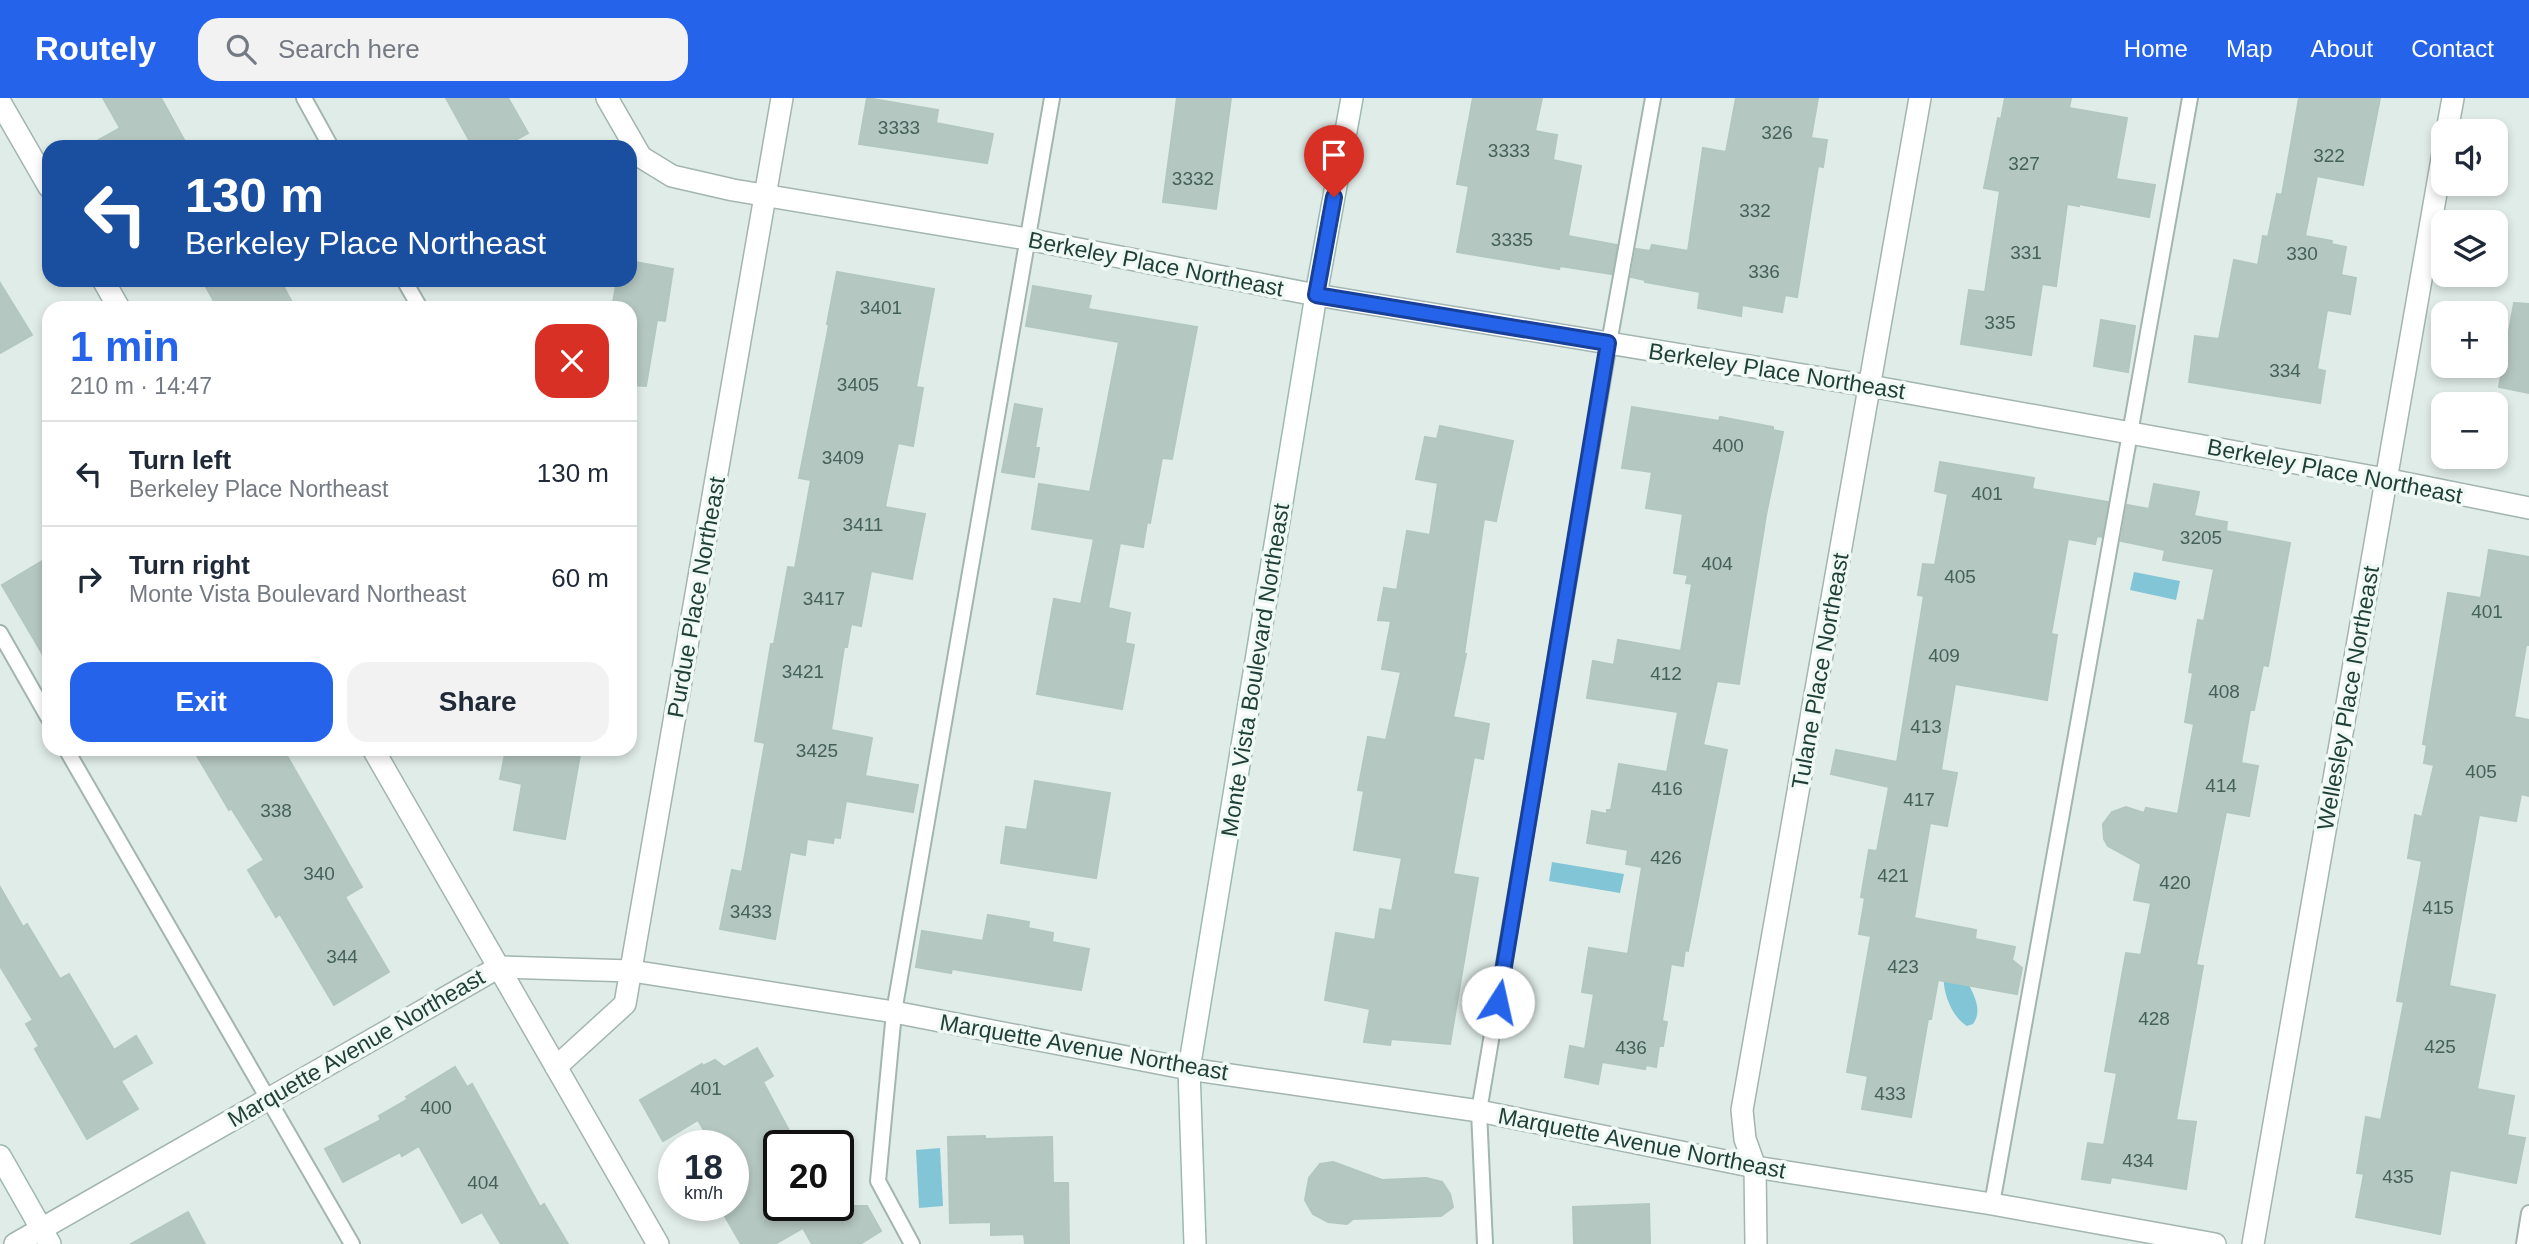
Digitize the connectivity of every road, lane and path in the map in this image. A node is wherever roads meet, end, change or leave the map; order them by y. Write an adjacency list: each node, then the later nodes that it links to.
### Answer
1 (304, 98): 12 (lane)
2 (607, 98): 13 (street, Berkeley Place Northeast)
3 (782, 98): 16 (street, Purdue Place Northeast)
4 (1052, 98): 18 (lane)
5 (1352, 98): 19 (street, Monte Vista Boulevard Northeast)
6 (1653, 98): 20 (lane)
7 (1920, 98): 21 (street, Tulane Place Northeast)
8 (2190, 98): 22 (lane)
9 (2453, 98): 11 (street)
10 (0, 102): 15 (street)
11 (2449, 119)
12 (327, 140)
13 (631, 140)
14 (637, 150): 16 (street, Berkeley Place Northeast)
15 (42, 175)
16 (765, 196): 18 (street, Berkeley Place Northeast); 30 (street, Purdue Place Northeast)
17 (2435, 196): 23 (street, Wellesley Place Northeast)
18 (1027, 239): 19 (street, Berkeley Place Northeast); 31 (lane)
19 (1316, 295): 20 (street, Berkeley Place Northeast); 33 (street, Monte Vista Boulevard Northeast)
20 (1608, 343): 21 (street, Berkeley Place Northeast); 35 (lane)
21 (1870, 386): 22 (street, Berkeley Place Northeast); 37 (street, Tulane Place Northeast)
22 (2132, 433): 23 (street, Berkeley Place Northeast); 38 (lane)
23 (2385, 480): 24 (street, Berkeley Place Northeast); 49 (street, Wellesley Place Northeast)
24 (2529, 508)
25 (0, 633): 26 (lane)
26 (42, 707)
27 (70, 756): 34 (lane)
28 (382, 756): 29 (street)
29 (499, 967): 30 (street, Marquette Avenue Northeast); 32 (street); 34 (street, Marquette Avenue Northeast)
30 (632, 971): 31 (street, Marquette Avenue Northeast); 32 (street, Purdue Place Northeast)
31 (894, 1012): 33 (street, Marquette Avenue Northeast); 44 (lane)
32 (556, 1067): 43 (street)
33 (1189, 1069): 35 (street, Marquette Avenue Northeast); 45 (street, Monte Vista Boulevard Northeast)
34 (267, 1098): 40 (street, Marquette Avenue Northeast); 42 (lane)
35 (1479, 1111): 37 (street, Marquette Avenue Northeast); 46 (lane)
36 (0, 1156): 40 (street)
37 (1755, 1167): 38 (street, Marquette Avenue Northeast); 47 (street, Tulane Place Northeast)
38 (1992, 1204): 48 (street, Marquette Avenue Northeast)
39 (2529, 1213): 50 (lane)
40 (46, 1236): 41 (street, Marquette Avenue Northeast)
41 (16, 1244)
42 (352, 1244)
43 (658, 1244)
44 (912, 1244)
45 (1195, 1244)
46 (1485, 1244)
47 (1756, 1244)
48 (2215, 1244)
49 (2253, 1244)
50 (2524, 1244)

